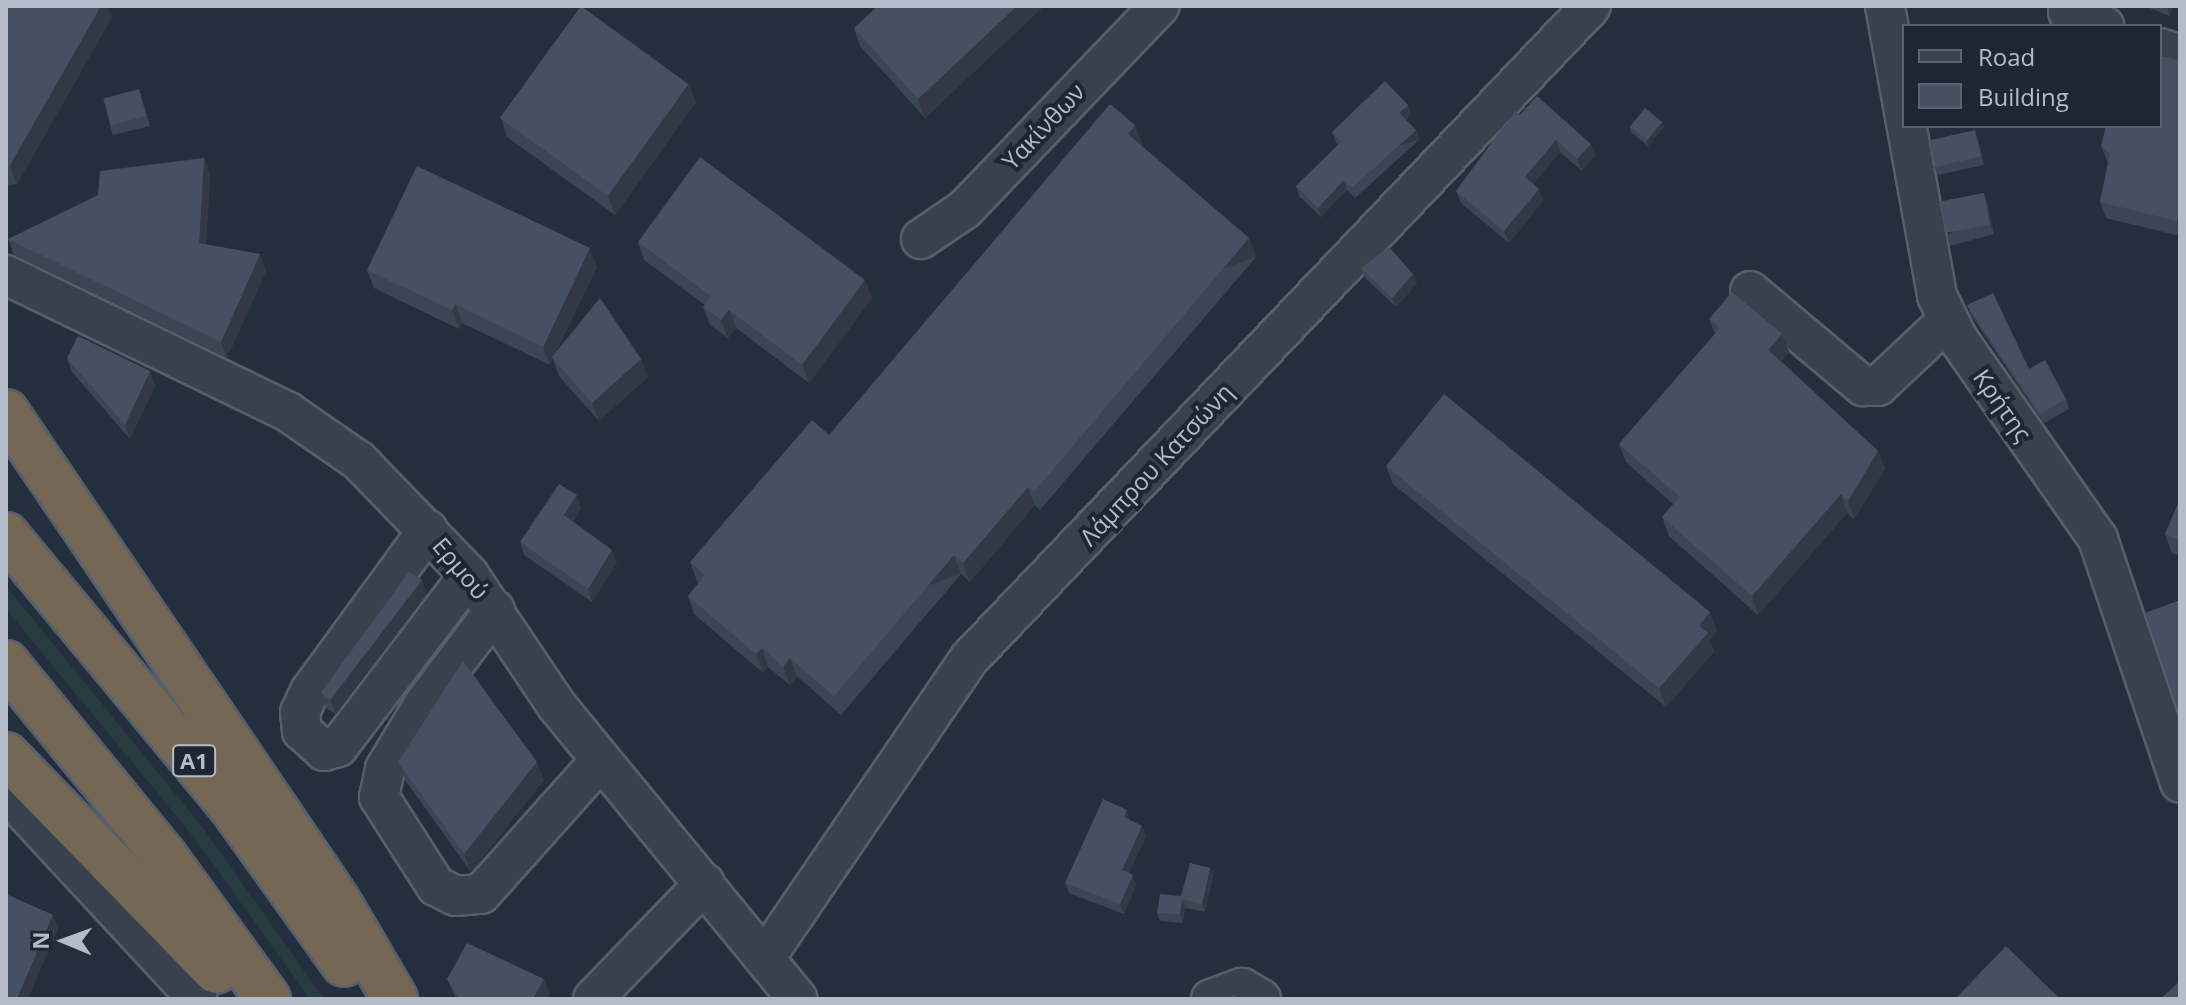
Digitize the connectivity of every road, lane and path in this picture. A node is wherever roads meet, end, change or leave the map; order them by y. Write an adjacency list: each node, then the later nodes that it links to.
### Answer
1 (1160, 6): 8 (street, Υακίνθων)
2 (1591, 6): 23 (street, Λάμπρου Κατσώνη)
3 (1885, 6): 6 (street, Κρήτης)
4 (2068, 12): 5 (street)
5 (2099, 24)
6 (1902, 114)
7 (1904, 128): 11 (street, Κρήτης)
8 (921, 239)
9 (6, 275): 13 (street, Ερμού)
10 (1750, 291): 11 (street)
11 (1947, 321): 20 (street, Κρήτης)
12 (6, 412): 28 (highway)
13 (428, 530): 15 (street, Ερμού); 15 (street)
14 (6, 535): 27 (highway, Α1)
15 (469, 575): 16 (street, Ερμού)
16 (495, 610): 19 (street, Ερμού); 19 (street)
17 (6, 663): 26 (highway)
18 (6, 755): 25 (highway)
19 (600, 761): 22 (street, Ερμού)
20 (2180, 783)
21 (6, 792): 24 (street)
22 (705, 883): 23 (street, Ερμού); 29 (street)
23 (765, 958): 30 (street, Ερμού)
24 (198, 999)
25 (239, 999)
26 (268, 999)
27 (368, 999)
28 (395, 999)
29 (593, 999)
30 (798, 999)
31 (1211, 999): 32 (street)
32 (1261, 999)

